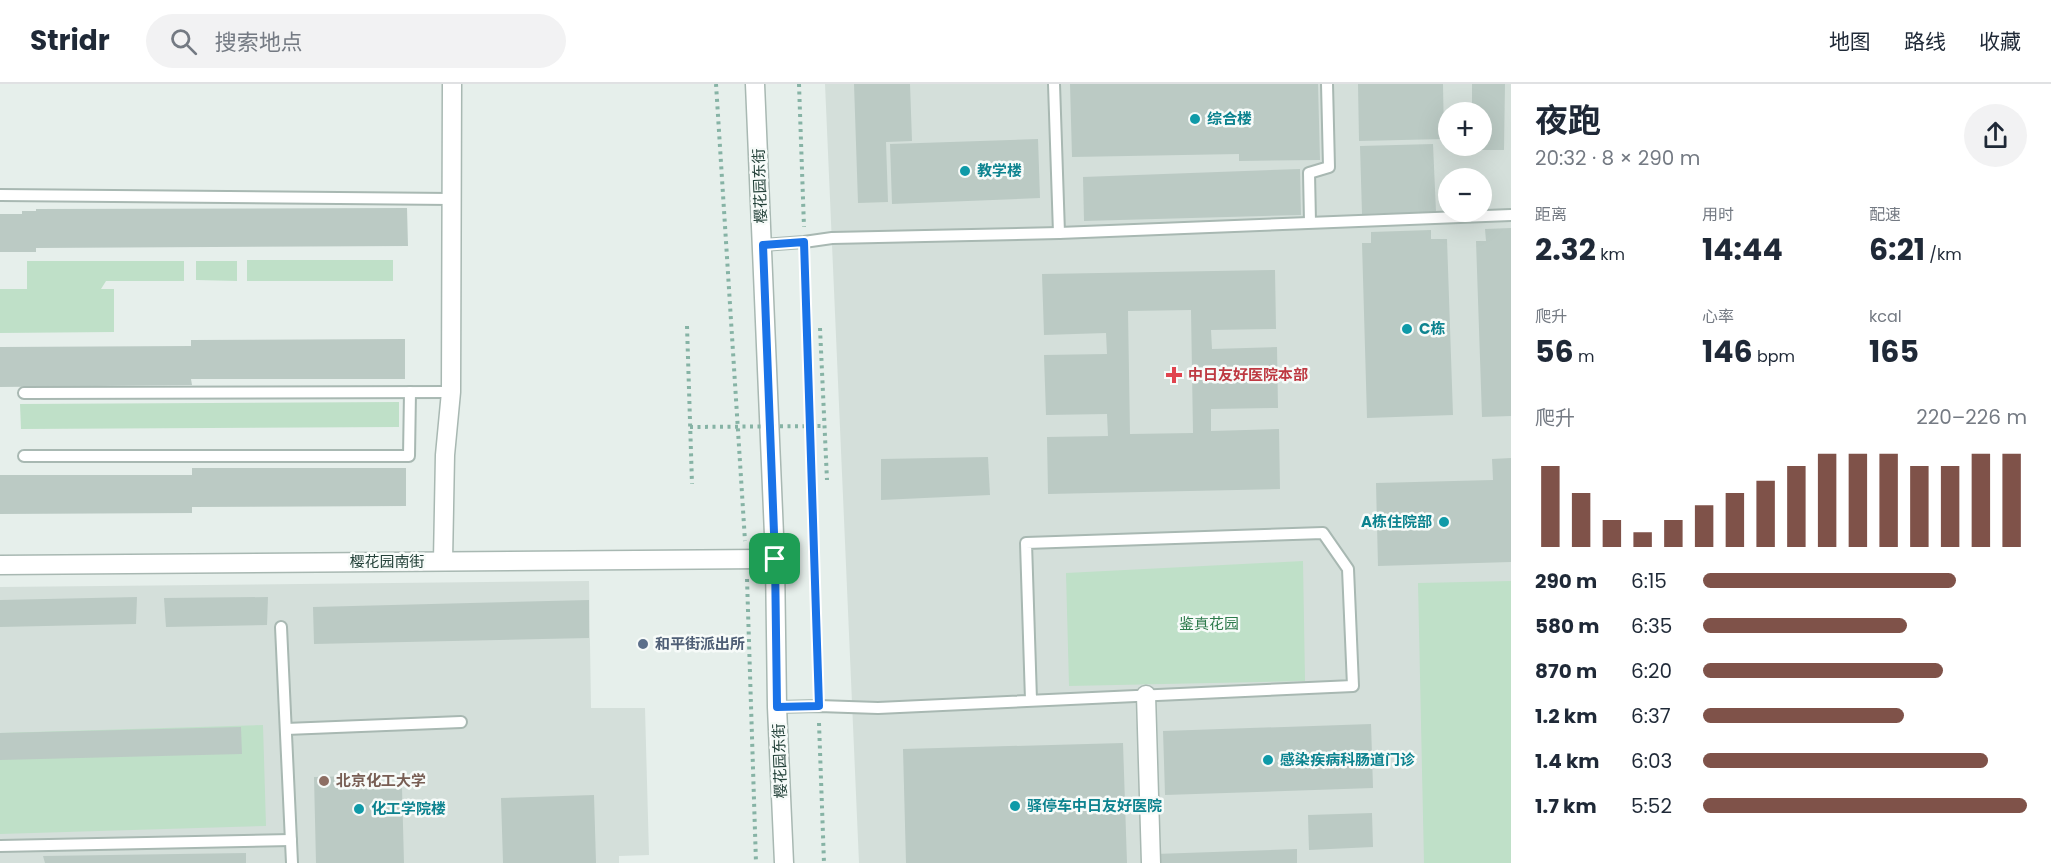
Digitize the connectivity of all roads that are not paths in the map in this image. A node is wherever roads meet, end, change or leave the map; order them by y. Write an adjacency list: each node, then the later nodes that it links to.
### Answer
1 (452, 84): 6 (street)
2 (755, 84): 10 (street, 樱花园东街)
3 (1054, 84): 9 (lane)
4 (1327, 84): 8 (lane)
5 (0, 195): 6 (lane)
6 (452, 199): 12 (street)
7 (1511, 214): 8 (lane)
8 (1310, 222): 9 (lane)
9 (1059, 232): 10 (lane)
10 (763, 245): 15 (street, 樱花园东街)
11 (410, 392): 12 (lane); 13 (lane); 14 (lane)
12 (451, 392): 16 (street)
13 (24, 393)
14 (24, 456)
15 (775, 559): 16 (street, 樱花园南街); 21 (street, 樱花园东街)
16 (443, 561): 17 (street, 樱花园南街)
17 (0, 565)
18 (281, 627): 23 (lane)
19 (1146, 695): 20 (lane); 20 (lane); 28 (street)
20 (1031, 700): 21 (lane)
21 (777, 707): 27 (street, 樱花园东街)
22 (461, 722): 23 (lane)
23 (286, 729): 24 (lane)
24 (291, 840): 25 (lane); 26 (lane)
25 (0, 846)
26 (292, 863)
27 (784, 863)
28 (1151, 863)

